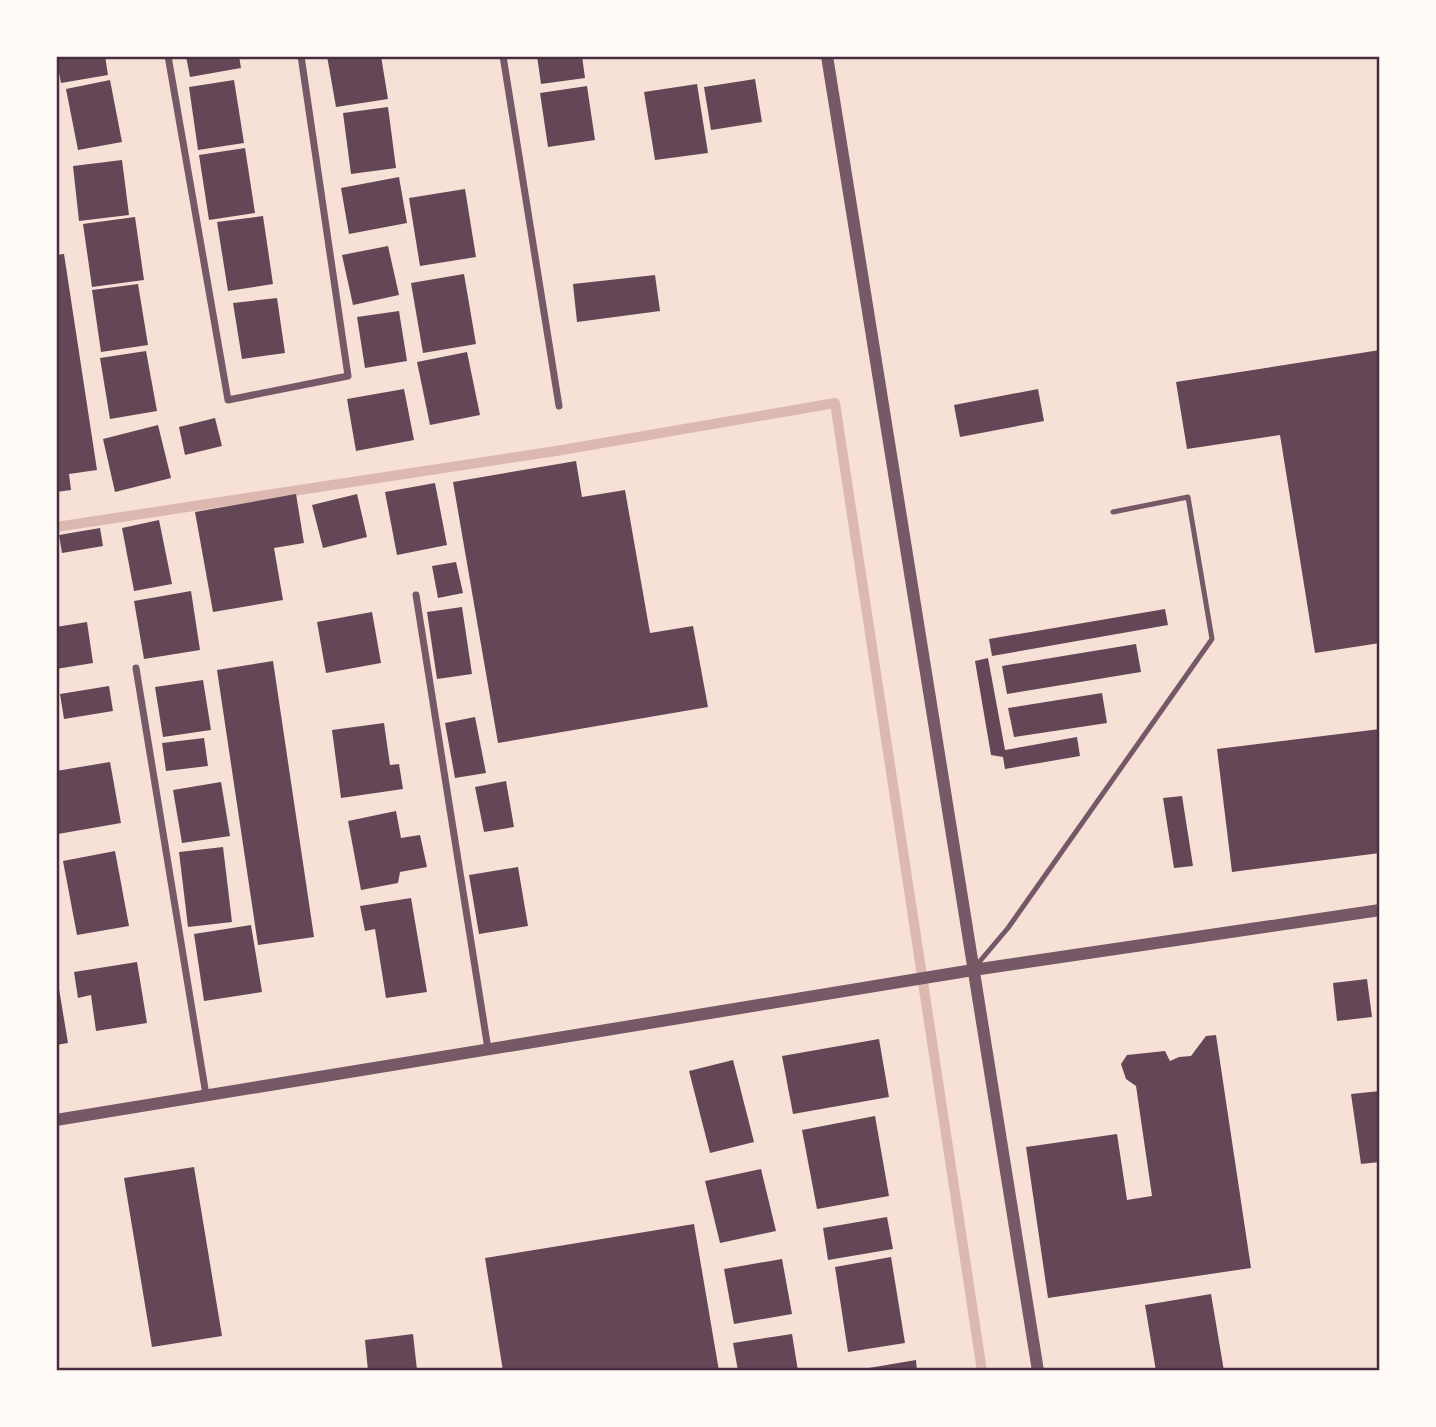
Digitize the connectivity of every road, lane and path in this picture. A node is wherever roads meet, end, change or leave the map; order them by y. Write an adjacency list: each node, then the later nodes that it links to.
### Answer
1 (167, 56): 2 (street)
2 (301, 56)
3 (503, 56): 5 (street)
4 (827, 56): 10 (street)
5 (559, 406)
6 (1113, 512): 10 (lane)
7 (416, 595): 11 (street)
8 (136, 668): 12 (street)
9 (1380, 910): 10 (street)
10 (973, 970): 11 (street); 14 (street)
11 (488, 1049): 12 (street)
12 (206, 1095): 13 (street)
13 (56, 1120)
14 (1038, 1371)

